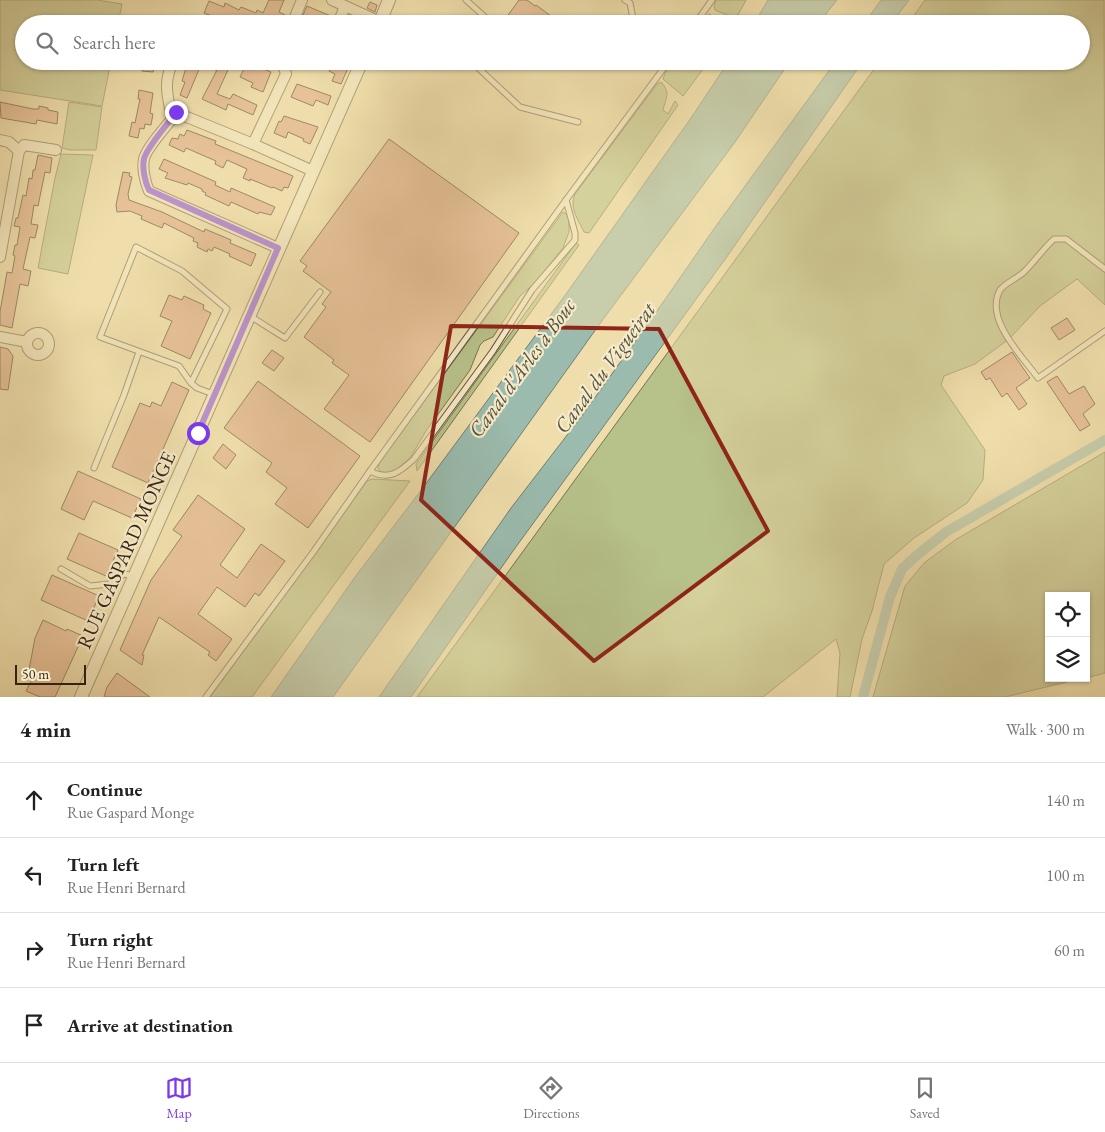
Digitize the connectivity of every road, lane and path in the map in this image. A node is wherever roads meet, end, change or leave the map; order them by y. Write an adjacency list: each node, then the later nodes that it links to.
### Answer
1 (302, 0): 8 (street)
2 (332, 0): 7 (street)
3 (390, 0): 11 (street)
4 (466, 0): 12 (lane)
5 (625, 0): 13 (lane)
6 (712, 0): 14 (lane)
7 (345, 6): 9 (street); 10 (street)
8 (296, 15)
9 (342, 15)
10 (364, 15)
11 (383, 15)
12 (483, 15)
13 (632, 15)
14 (701, 15)
15 (168, 70): 20 (street)
16 (285, 70): 23 (street)
17 (358, 70): 26 (street, RUE GASPARD MONGE)
18 (480, 70): 21 (lane)
19 (661, 70): 27 (lane)
20 (176, 112): 23 (street); 28 (street)
21 (578, 122)
22 (0, 140): 25 (street)
23 (253, 144): 26 (street)
24 (56, 150): 25 (street)
25 (19, 151): 29 (street)
26 (313, 171): 28 (street, RUE GASPARD MONGE)
27 (566, 200): 40 (lane); 40 (lane)
28 (278, 248): 32 (street, RUE GASPARD MONGE)
29 (0, 257)
30 (1105, 268): 33 (lane)
31 (320, 292): 32 (lane)
32 (249, 316): 38 (street, RUE GASPARD MONGE)
33 (1105, 331)
34 (0, 337): 35 (street)
35 (27, 342)
36 (139, 352): 37 (lane); 37 (lane); 39 (lane)
37 (191, 383): 38 (lane)
38 (214, 394): 42 (street, RUE GASPARD MONGE)
39 (94, 468)
40 (370, 471): 44 (lane)
41 (62, 569): 42 (lane)
42 (135, 576): 43 (street, RUE GASPARD MONGE)
43 (81, 697)
44 (206, 697)

